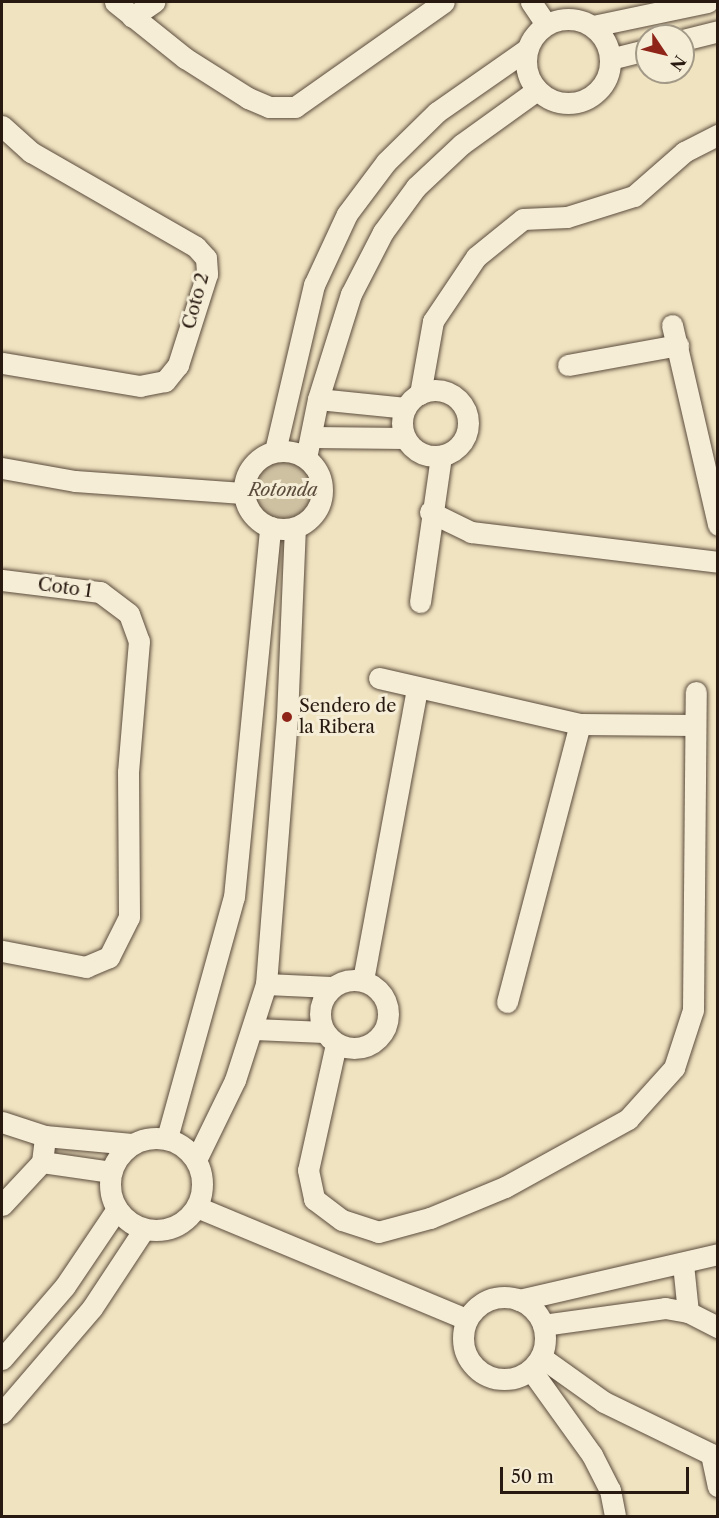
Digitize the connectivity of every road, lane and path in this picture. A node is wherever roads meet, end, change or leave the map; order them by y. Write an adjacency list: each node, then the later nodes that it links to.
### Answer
1 (115, 2): 7 (street)
2 (154, 2): 7 (street)
3 (444, 2): 7 (street)
4 (531, 2): 8 (street)
5 (708, 2): 6 (street)
6 (580, 16): 8 (street); 13 (street)
7 (132, 17)
8 (546, 24): 11 (street)
9 (717, 31): 10 (street)
10 (695, 37)
11 (526, 50): 14 (street); 23 (street)
12 (635, 53): 13 (street)
13 (610, 59): 14 (street)
14 (537, 90): 19 (street)
15 (2, 126): 17 (street, Coto 2)
16 (717, 135): 20 (street)
17 (2, 363)
18 (568, 365): 29 (street)
19 (318, 399): 20 (street); 21 (street)
20 (413, 401): 22 (street); 24 (street)
21 (312, 437): 22 (street); 25 (street)
22 (405, 438): 24 (street)
23 (275, 451): 25 (street); 27 (street)
24 (441, 456): 28 (street)
25 (306, 458): 31 (street)
26 (2, 468): 27 (street)
27 (243, 493): 30 (street)
28 (430, 513): 32 (street); 34 (street)
29 (717, 525)
30 (270, 527): 31 (street); 49 (street)
31 (295, 528): 42 (street)
32 (717, 562)
33 (2, 580): 40 (street, Coto 1)
34 (420, 602)
35 (379, 678): 36 (street)
36 (417, 690): 38 (street); 41 (street)
37 (696, 692): 39 (street)
38 (580, 724): 39 (street); 44 (street)
39 (694, 724): 46 (street)
40 (2, 951)
41 (363, 980): 43 (street); 46 (street)
42 (266, 984): 43 (street); 45 (street)
43 (332, 987): 46 (street)
44 (507, 1002)
45 (254, 1029): 46 (street); 51 (street)
46 (330, 1038)
47 (2, 1122): 48 (street)
48 (45, 1136): 50 (street); 52 (street)
49 (167, 1138): 50 (street); 51 (street)
50 (132, 1144): 53 (street)
51 (196, 1160): 55 (street)
52 (42, 1162): 53 (street); 54 (street)
53 (111, 1172): 56 (street)
54 (2, 1205)
55 (196, 1207): 57 (street); 62 (street)
56 (117, 1209): 57 (street); 65 (street)
57 (144, 1229): 67 (street)
58 (717, 1254): 59 (street)
59 (683, 1264): 60 (street); 61 (street)
60 (519, 1300): 62 (street); 63 (street)
61 (688, 1312): 63 (street); 64 (street)
62 (466, 1319): 66 (street)
63 (543, 1325): 66 (street)
64 (717, 1327)
65 (2, 1359)
66 (536, 1363): 68 (street); 69 (street)
67 (2, 1413)
68 (717, 1486)
69 (615, 1516)

